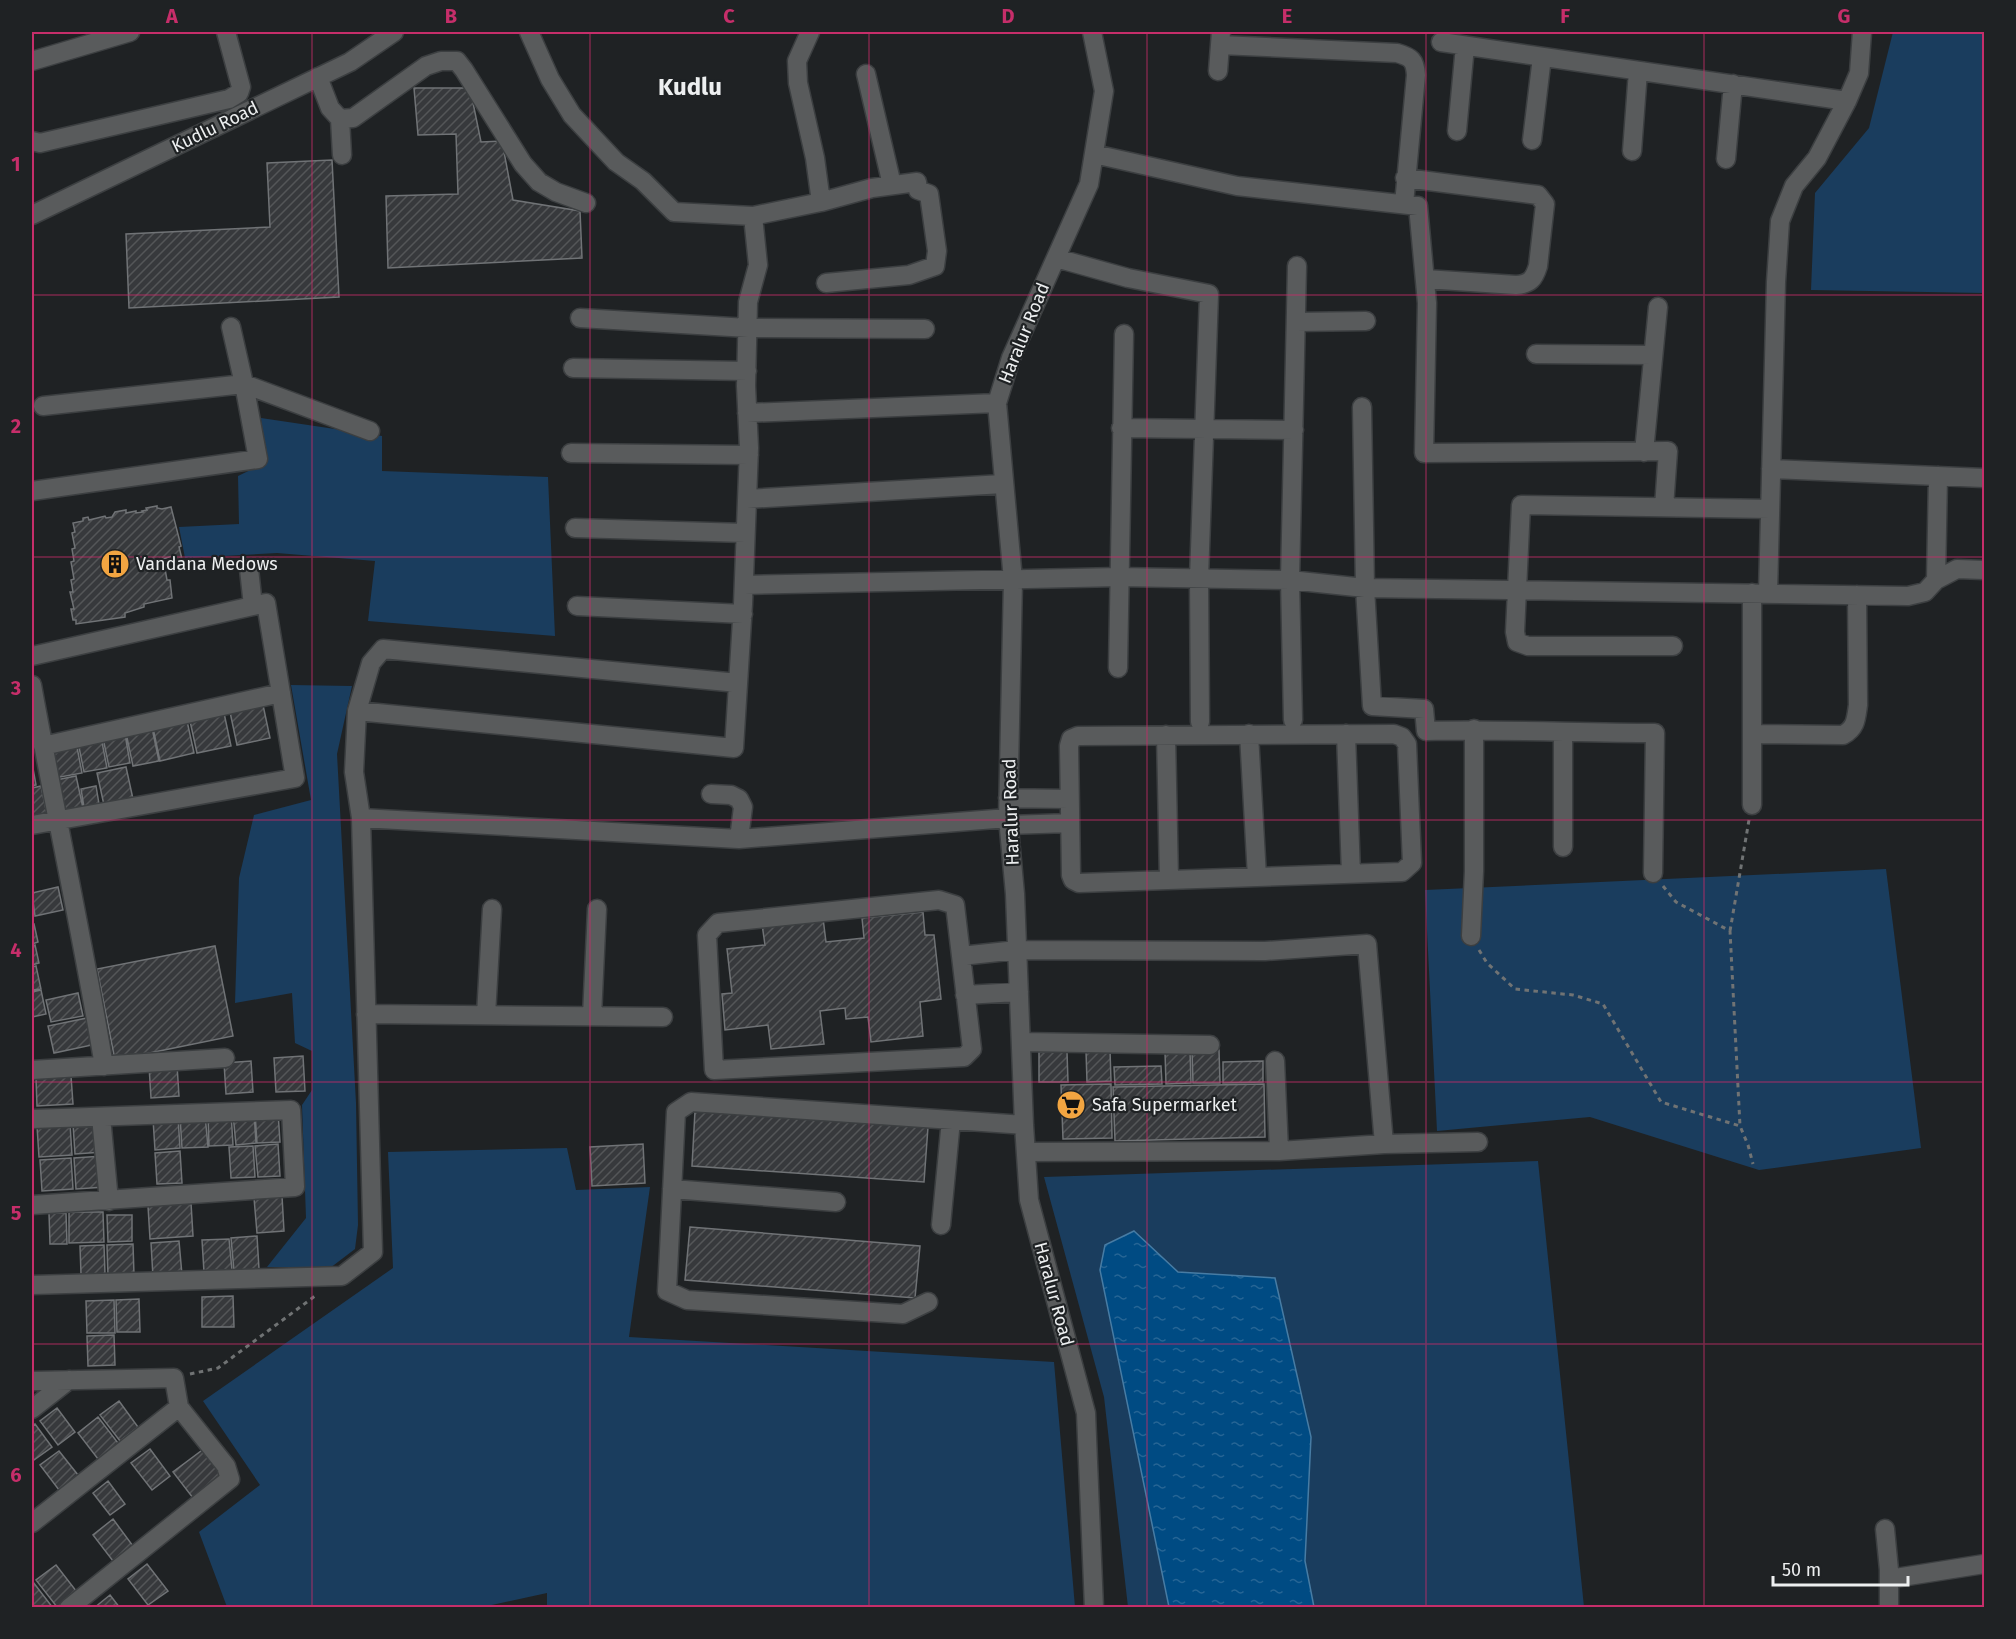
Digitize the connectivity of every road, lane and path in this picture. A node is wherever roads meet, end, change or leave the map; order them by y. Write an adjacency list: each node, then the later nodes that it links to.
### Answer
1 (130, 32): 12 (street)
2 (225, 32): 18 (street)
3 (394, 32): 16 (street, Kudlu Road)
4 (529, 32): 35 (street)
5 (810, 32): 31 (street)
6 (1092, 32): 26 (street, Haralur Road)
7 (1862, 32): 19 (street)
8 (1220, 38): 13 (street); 29 (street)
9 (1441, 42): 10 (street)
10 (1465, 46): 11 (street); 22 (street)
11 (1542, 57): 14 (street); 23 (street)
12 (32, 61)
13 (1218, 71)
14 (1638, 71): 17 (street); 25 (street)
15 (866, 74): 30 (street)
16 (318, 77): 20 (street, Kudlu Road); 21 (street)
17 (1733, 84): 19 (street); 28 (street)
18 (229, 99): 20 (street); 24 (street)
19 (1847, 101): 64 (street)
20 (236, 116): 34 (street, Kudlu Road)
21 (340, 119): 27 (street); 32 (street)
22 (1457, 131)
23 (1532, 140)
24 (32, 141)
25 (1632, 151)
26 (1094, 154): 33 (street); 36 (street, Haralur Road)
27 (342, 156)
28 (1726, 159)
29 (1405, 178): 33 (street); 38 (street)
30 (892, 186): 31 (street); 39 (street)
31 (821, 202): 35 (street)
32 (586, 203)
33 (1404, 204): 38 (street)
34 (32, 214)
35 (753, 216): 45 (street)
36 (1056, 258): 53 (street, Haralur Road); 58 (street)
37 (1297, 266): 43 (street)
38 (1425, 279): 61 (street)
39 (826, 283)
40 (1658, 307): 49 (street)
41 (580, 318): 45 (street)
42 (1366, 321): 43 (street)
43 (1296, 322): 59 (street)
44 (231, 327): 52 (street)
45 (748, 328): 46 (street); 51 (street)
46 (925, 329)
47 (1124, 334): 57 (street)
48 (1536, 354): 49 (street)
49 (1653, 355): 61 (street)
50 (573, 368): 51 (street)
51 (747, 371): 56 (street)
52 (244, 384): 54 (street); 60 (street); 68 (street)
53 (997, 403): 56 (street); 67 (street, Haralur Road)
54 (43, 406)
55 (1362, 408): 82 (street)
56 (747, 413): 63 (street)
57 (1121, 429): 58 (street); 76 (street)
58 (1204, 430): 59 (street); 77 (street)
59 (1294, 430): 79 (street)
60 (370, 431)
61 (1644, 452): 70 (street)
62 (571, 453): 63 (street)
63 (749, 455): 69 (street)
64 (1771, 469): 65 (street); 71 (street)
65 (1938, 476): 66 (street); 80 (street)
66 (1984, 478)
67 (1003, 484): 69 (street); 78 (street, Haralur Road)
68 (32, 491)
69 (747, 499): 73 (street)
70 (1664, 507): 71 (street); 83 (street)
71 (1770, 509): 84 (street)
72 (575, 528): 73 (street)
73 (745, 533): 81 (street)
74 (249, 569): 86 (street)
75 (1984, 570): 80 (street)
76 (1119, 577): 77 (street); 78 (street); 91 (street)
77 (1199, 578): 79 (street); 97 (street)
78 (1013, 580): 81 (street); 106 (street, Haralur Road)
79 (1290, 580): 82 (street); 96 (street)
80 (1936, 580): 85 (street)
81 (744, 585): 88 (street)
82 (1365, 588): 83 (street); 98 (street)
83 (1518, 590): 84 (street); 89 (street)
84 (1760, 593): 85 (street); 102 (street)
85 (1857, 595): 102 (street)
86 (253, 606): 90 (street); 94 (street)
87 (577, 606): 88 (street)
88 (743, 614): 92 (street)
89 (1673, 646)
90 (32, 656)
91 (1118, 668)
92 (738, 683): 95 (street); 95 (street)
93 (32, 686): 104 (street)
94 (281, 693): 104 (street); 110 (street)
95 (357, 711): 109 (street)
96 (1293, 720)
97 (1200, 722)
98 (1474, 729): 99 (street); 123 (street)
99 (1563, 733): 115 (street); 116 (street)
100 (1249, 734): 101 (street); 103 (street); 118 (street)
101 (1346, 734): 117 (street); 117 (street)
102 (1752, 734): 108 (street)
103 (1166, 735): 107 (street); 119 (street)
104 (43, 746): 110 (street)
105 (711, 794): 114 (street)
106 (1008, 798): 107 (street); 111 (street, Haralur Road)
107 (1070, 799): 112 (street)
108 (1752, 805): 122 (path)
109 (361, 818): 114 (street); 128 (street)
110 (57, 820): 113 (street); 136 (street)
111 (1008, 821): 112 (street); 114 (street); 124 (street, Haralur Road)
112 (1070, 823): 119 (street)
113 (32, 825)
114 (739, 839)
115 (1563, 847)
116 (1653, 873): 122 (path)
117 (1351, 874): 118 (street)
118 (1257, 877): 119 (street)
119 (1169, 880)
120 (492, 909): 129 (street)
121 (597, 909): 130 (street)
122 (1730, 931): 142 (path)
123 (1471, 936): 142 (path)
124 (1017, 950): 125 (street); 126 (street, Haralur Road); 144 (street)
125 (961, 956): 127 (street); 127 (street)
126 (1019, 992): 127 (street); 132 (street, Haralur Road)
127 (965, 995)
128 (366, 1014): 129 (street); 153 (street)
129 (486, 1015): 130 (street)
130 (592, 1016): 131 (street)
131 (663, 1017)
132 (1021, 1042): 133 (street); 141 (street, Haralur Road)
133 (1210, 1045)
134 (225, 1058): 136 (street)
135 (1275, 1061): 145 (street)
136 (104, 1066): 137 (street)
137 (32, 1070)
138 (101, 1116): 139 (street); 149 (street); 149 (street)
139 (32, 1119)
140 (951, 1120): 141 (street); 148 (street); 152 (street)
141 (1024, 1125): 146 (street, Haralur Road)
142 (1740, 1126): 147 (path)
143 (1478, 1142): 144 (street)
144 (1384, 1144): 145 (street)
145 (1278, 1151): 146 (street)
146 (1026, 1152): 166 (street, Haralur Road)
147 (1753, 1164)
148 (672, 1189): 150 (street); 155 (street)
149 (109, 1201): 151 (street)
150 (836, 1202)
151 (32, 1205)
152 (941, 1225)
153 (342, 1276): 154 (street); 156 (path)
154 (32, 1285)
155 (928, 1302)
156 (174, 1378): 157 (street); 159 (street)
157 (69, 1380): 158 (street); 160 (street)
158 (32, 1381)
159 (179, 1407): 161 (street); 165 (street)
160 (32, 1408)
161 (32, 1523)
162 (1885, 1529): 164 (street)
163 (1984, 1564): 164 (street)
164 (1889, 1579): 167 (street)
165 (69, 1608)
166 (1094, 1608)
167 (1888, 1608)

